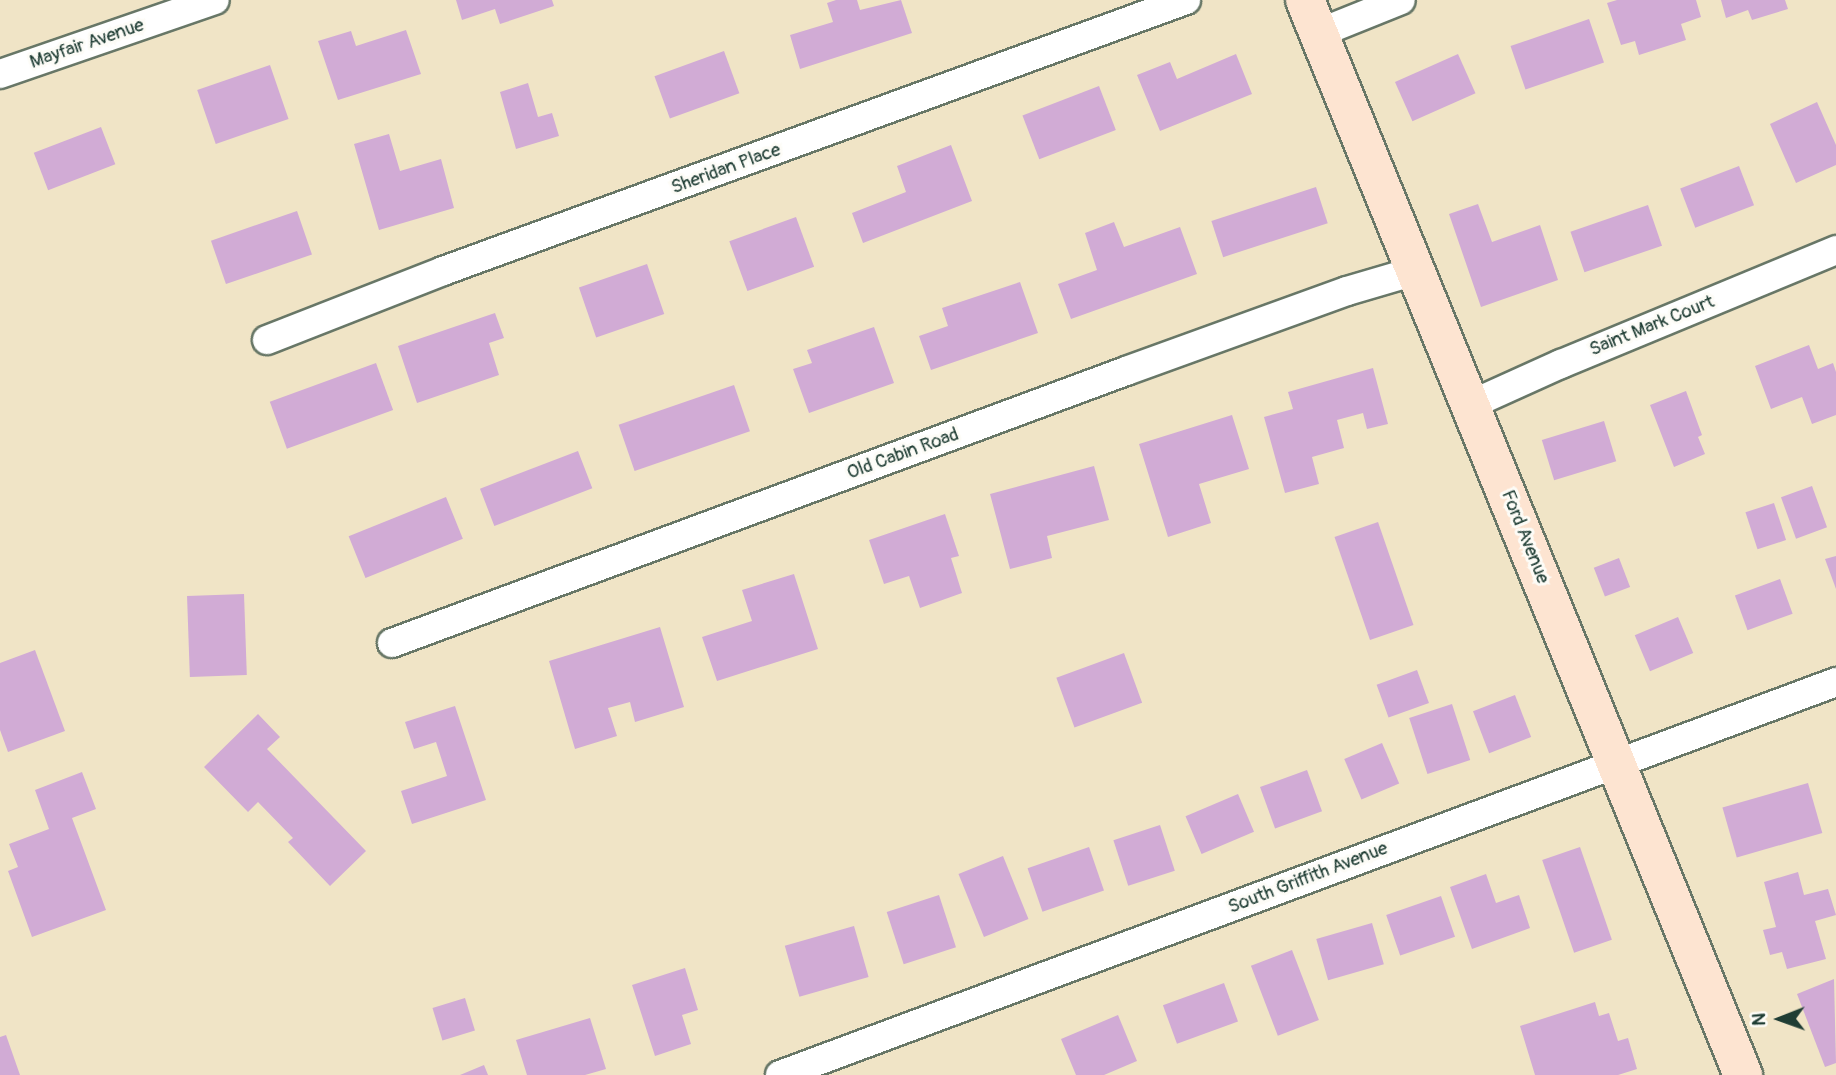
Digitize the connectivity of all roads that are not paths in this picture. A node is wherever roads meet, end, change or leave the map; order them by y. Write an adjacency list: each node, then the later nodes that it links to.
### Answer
1 (215, 0): 5 (street, Mayfair Avenue)
2 (1186, 0): 8 (street, Sheridan Place)
3 (1401, 0): 4 (street)
4 (1312, 17): 7 (street, Ford Avenue)
5 (0, 74)
6 (1836, 250): 9 (street, Saint Mark Court)
7 (1415, 271): 9 (street, Ford Avenue); 10 (street, Old Cabin Road)
8 (267, 340)
9 (1470, 405): 12 (street, Ford Avenue)
10 (393, 643)
11 (1836, 682): 12 (street, South Griffith Avenue)
12 (1617, 762): 13 (street, South Griffith Avenue); 14 (street, Ford Avenue)
13 (779, 1075)
14 (1743, 1075)

